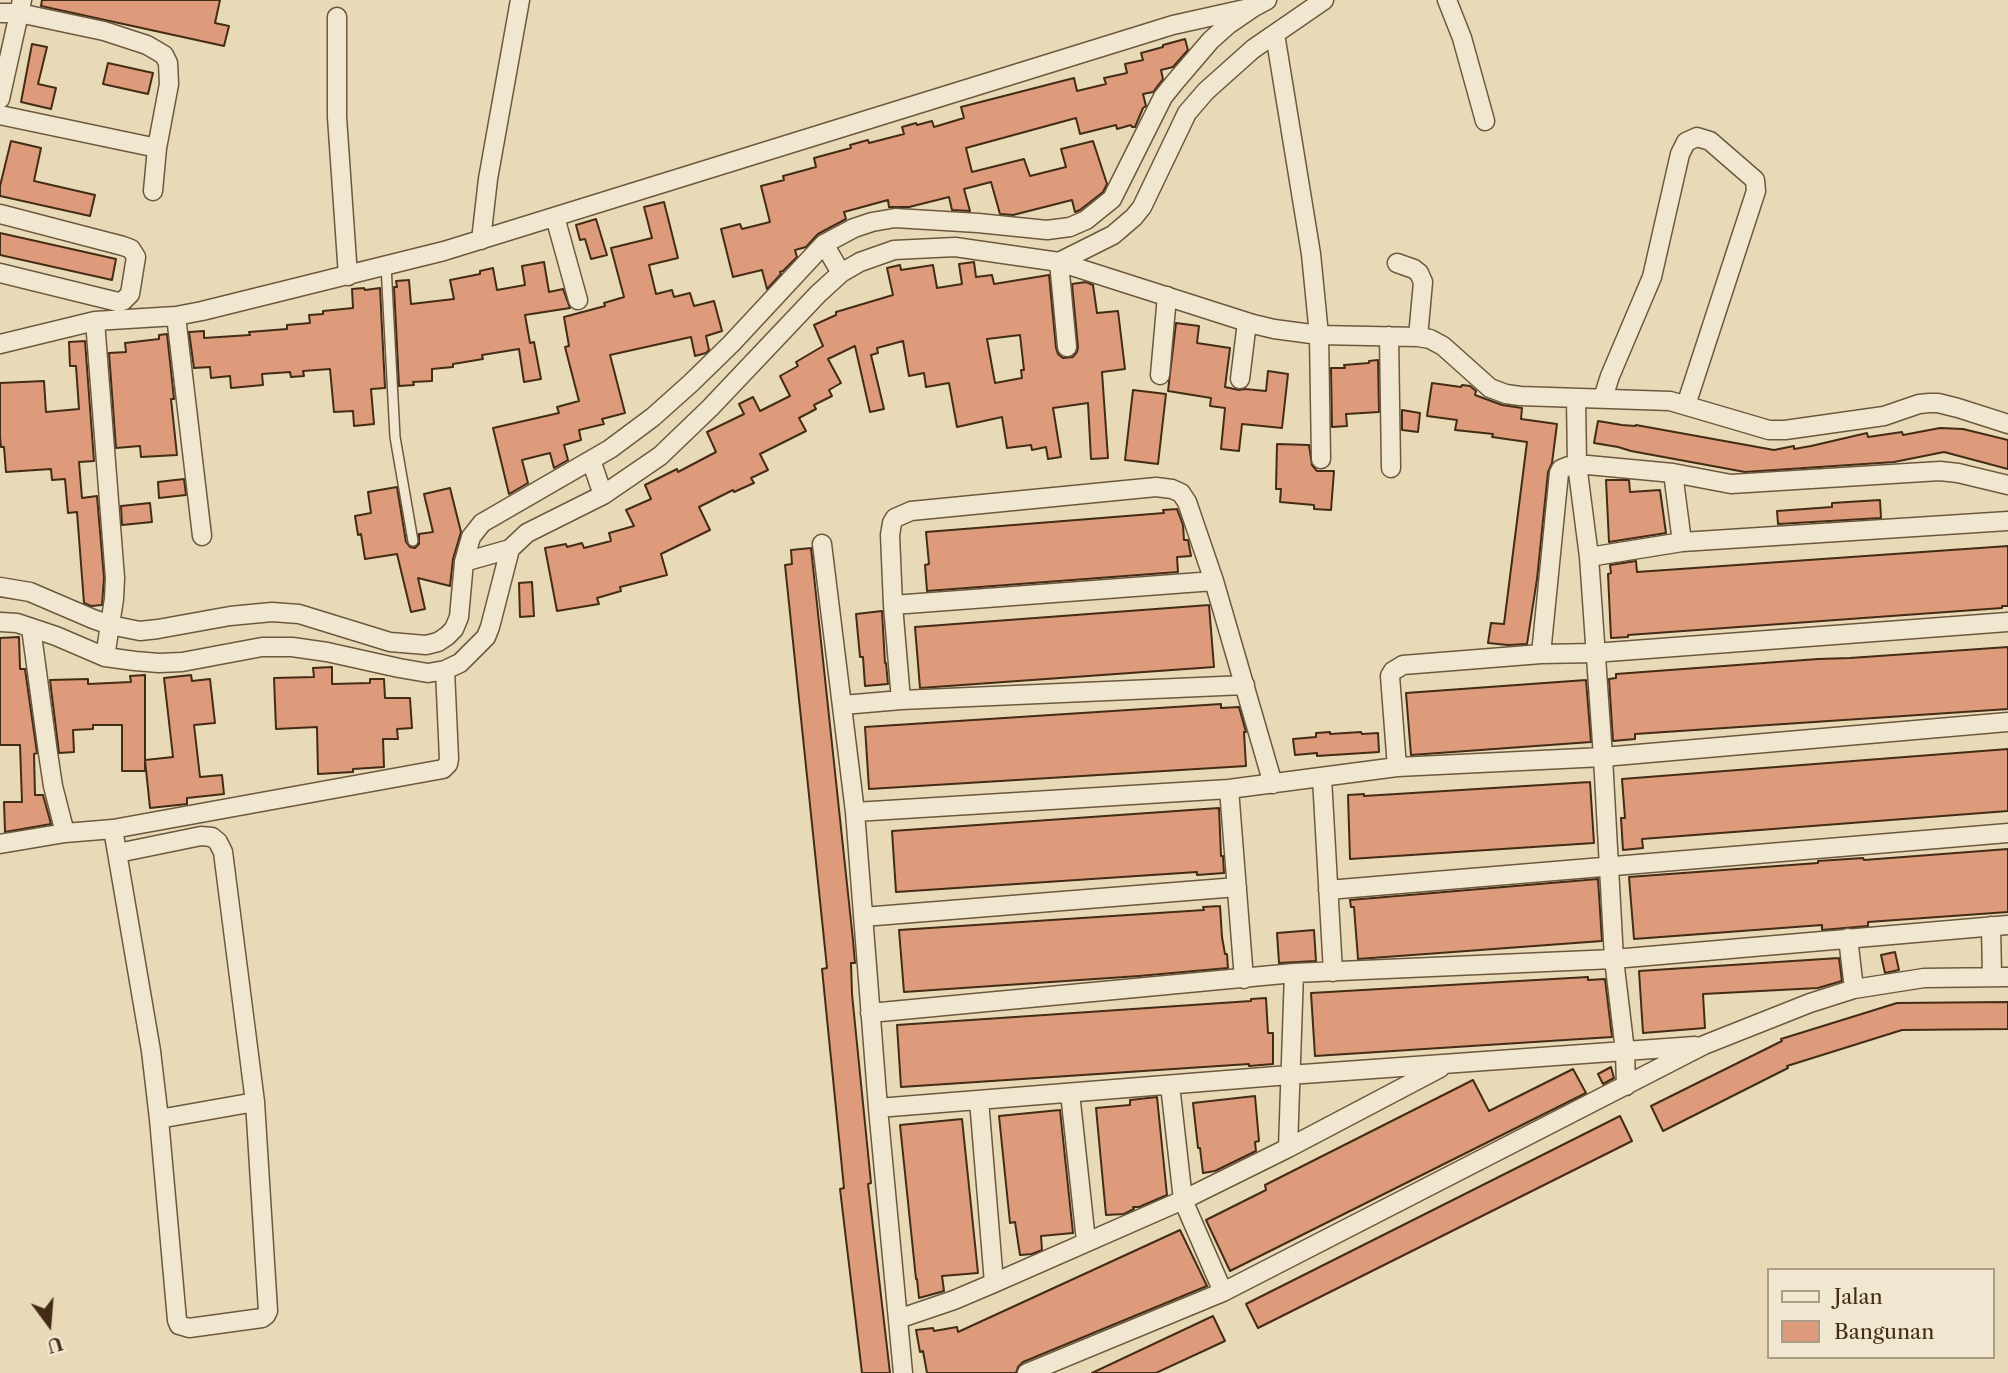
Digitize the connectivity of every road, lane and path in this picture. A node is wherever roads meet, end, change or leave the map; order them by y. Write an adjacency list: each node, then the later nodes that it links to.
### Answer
1 (520, 0): 18 (street)
2 (1324, 0): 8 (street)
3 (1447, 0): 12 (street)
4 (1260, 4): 10 (street); 16 (street)
5 (20, 6): 6 (street); 9 (street); 13 (street)
6 (0, 13)
7 (337, 17): 24 (street)
8 (1275, 34): 10 (street); 30 (street)
9 (0, 99)
10 (1174, 105): 17 (street); 20 (street)
11 (0, 115): 13 (street)
12 (1485, 121)
13 (158, 148): 14 (street)
14 (153, 191)
15 (0, 214): 23 (street)
16 (555, 217): 18 (street); 26 (street)
17 (977, 235): 19 (street); 19 (street); 20 (street)
18 (481, 240): 22 (street)
19 (833, 258): 42 (street); 47 (street)
20 (1059, 262): 25 (street); 34 (street)
21 (1397, 263): 32 (street)
22 (386, 265): 24 (street); 50 (lane)
23 (0, 273)
24 (348, 276): 27 (street)
25 (1167, 296): 29 (street); 35 (street)
26 (578, 300)
27 (176, 316): 28 (street); 49 (street)
28 (95, 321): 33 (street); 62 (street)
29 (1247, 322): 30 (street); 36 (street)
30 (1320, 335): 31 (street); 41 (street)
31 (1389, 336): 32 (street); 44 (street)
32 (1418, 337): 37 (street)
33 (0, 344)
34 (1068, 347)
35 (1160, 374)
36 (1240, 379)
37 (1576, 398): 38 (street); 43 (street)
38 (1603, 398): 39 (street); 39 (street)
39 (1686, 405): 40 (street)
40 (2008, 424)
41 (1321, 459)
42 (592, 463): 47 (street); 55 (street)
43 (1577, 464): 45 (street); 54 (street); 64 (street)
44 (1391, 468)
45 (1673, 473): 46 (street); 51 (street)
46 (2008, 485)
47 (601, 491): 53 (street)
48 (2008, 521): 51 (street)
49 (202, 536)
50 (413, 541)
51 (1682, 542): 54 (street)
52 (822, 544): 68 (street)
53 (503, 551): 55 (street); 65 (street)
54 (1589, 556): 63 (street)
55 (469, 560): 62 (street)
56 (1214, 581): 58 (street); 58 (street); 66 (street)
57 (0, 587): 62 (street)
58 (893, 605): 67 (street)
59 (0, 622): 61 (street)
60 (2008, 622): 63 (street)
61 (31, 628): 62 (street); 77 (street)
62 (107, 640): 65 (street)
63 (1594, 653): 64 (street); 70 (street)
64 (1541, 654): 71 (street)
65 (445, 670): 76 (street)
66 (1245, 685): 67 (street); 73 (street)
67 (901, 700): 68 (street)
68 (843, 705): 75 (street)
69 (2008, 722): 70 (street)
70 (1603, 757): 71 (street); 81 (street)
71 (1397, 767): 72 (street)
72 (1322, 778): 73 (street); 83 (street)
73 (1273, 783): 74 (street)
74 (1229, 789): 75 (street); 82 (street)
75 (855, 811): 84 (street)
76 (113, 829): 77 (street); 80 (street)
77 (65, 833): 79 (street)
78 (2008, 833): 81 (street)
79 (0, 844)
80 (118, 853): 102 (street); 104 (street)
81 (1609, 867): 83 (street); 87 (street)
82 (1237, 887): 84 (street); 91 (street)
83 (1328, 890): 88 (street)
84 (863, 917): 93 (street)
85 (2000, 926): 86 (street); 90 (street)
86 (1848, 938): 87 (street); 92 (street)
87 (1614, 959): 88 (street); 95 (street)
88 (1333, 972): 89 (street)
89 (1294, 974): 91 (street); 97 (street)
90 (2000, 976): 92 (street)
91 (1244, 979): 93 (street)
92 (1854, 989): 94 (street)
93 (870, 1013): 103 (street)
94 (1704, 1045): 95 (street); 99 (street)
95 (1625, 1051): 96 (street); 99 (street)
96 (1446, 1065): 97 (street); 105 (street)
97 (1289, 1074): 98 (street); 105 (street)
98 (1170, 1085): 100 (street); 106 (street)
99 (1626, 1086): 109 (street)
100 (1070, 1093): 101 (street); 107 (street)
101 (979, 1100): 103 (street); 108 (street)
102 (255, 1102): 104 (street); 104 (street)
103 (878, 1108): 110 (street)
104 (159, 1119)
105 (1288, 1147): 106 (street)
106 (1183, 1200): 107 (street); 109 (street)
107 (1086, 1241): 108 (street)
108 (994, 1283): 110 (street)
109 (1223, 1292): 112 (street)
110 (898, 1319): 111 (street)
111 (903, 1373)
112 (1027, 1373)

